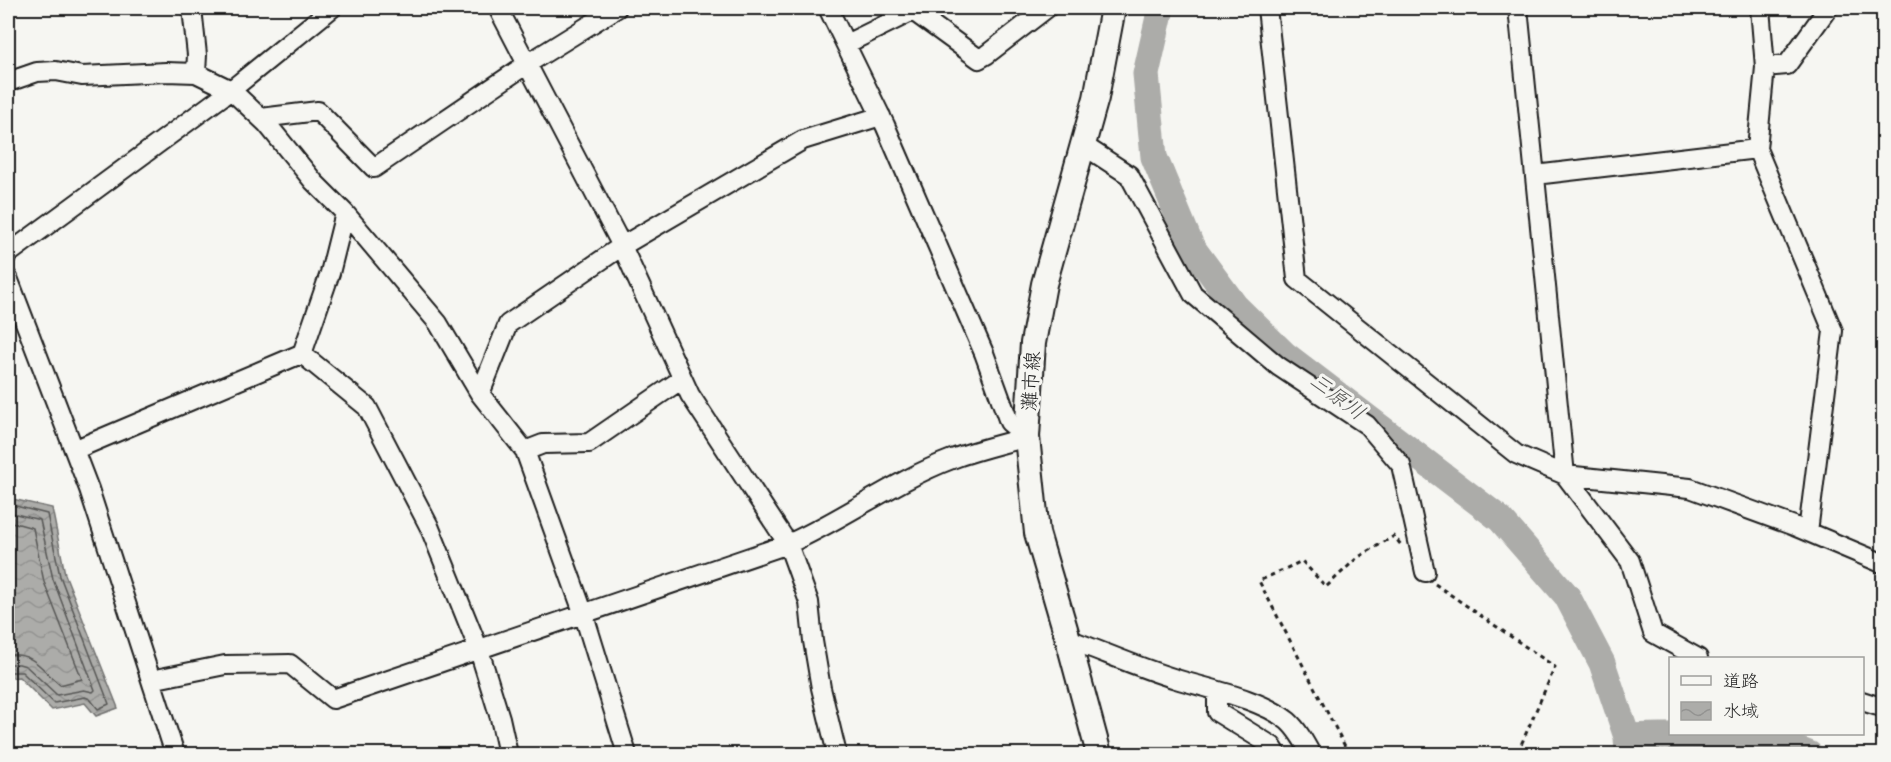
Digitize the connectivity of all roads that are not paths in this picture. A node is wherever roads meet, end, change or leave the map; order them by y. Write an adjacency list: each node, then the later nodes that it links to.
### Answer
1 (192, 8): 15 (street)
2 (332, 8): 17 (street)
3 (498, 8): 13 (street)
4 (617, 8): 13 (street)
5 (828, 8): 12 (street)
6 (1047, 8): 12 (street)
7 (1113, 8): 20 (main road, 灘市線)
8 (1267, 8): 33 (street)
9 (1518, 8): 22 (street)
10 (1761, 8): 14 (street)
11 (1828, 8): 14 (street)
12 (846, 44): 18 (street)
13 (527, 64): 19 (street); 24 (street)
14 (1765, 67): 21 (street)
15 (196, 73): 16 (street); 17 (street)
16 (8, 82)
17 (231, 90): 19 (street); 25 (street)
18 (881, 116): 24 (street); 30 (street)
19 (261, 118): 23 (street)
20 (1083, 145): 30 (main road, 灘市線); 37 (street)
21 (1757, 149): 22 (street); 34 (street)
22 (1535, 175): 33 (street)
23 (345, 213): 27 (street); 29 (street)
24 (622, 246): 28 (street); 29 (street)
25 (8, 254)
26 (8, 278): 31 (street)
27 (303, 353): 31 (street); 40 (street)
28 (682, 379): 32 (street); 35 (street)
29 (480, 394): 32 (street)
30 (1027, 437): 35 (street); 39 (main road, 灘市線)
31 (74, 450): 42 (street)
32 (525, 451): 38 (street)
33 (1565, 475): 34 (street); 41 (street)
34 (1809, 532): 36 (street)
35 (788, 544): 38 (street); 49 (street)
36 (1884, 564)
37 (1425, 572)
38 (583, 612): 40 (street); 48 (street)
39 (1068, 639): 43 (street); 50 (main road, 灘市線)
40 (479, 650): 42 (street); 47 (street)
41 (1696, 657)
42 (151, 680): 46 (street)
43 (1216, 691): 51 (street); 52 (street)
44 (1864, 700): 45 (street)
45 (1884, 708)
46 (175, 754)
47 (508, 754)
48 (627, 754)
49 (837, 754)
50 (1099, 754)
51 (1277, 754)
52 (1311, 754)

